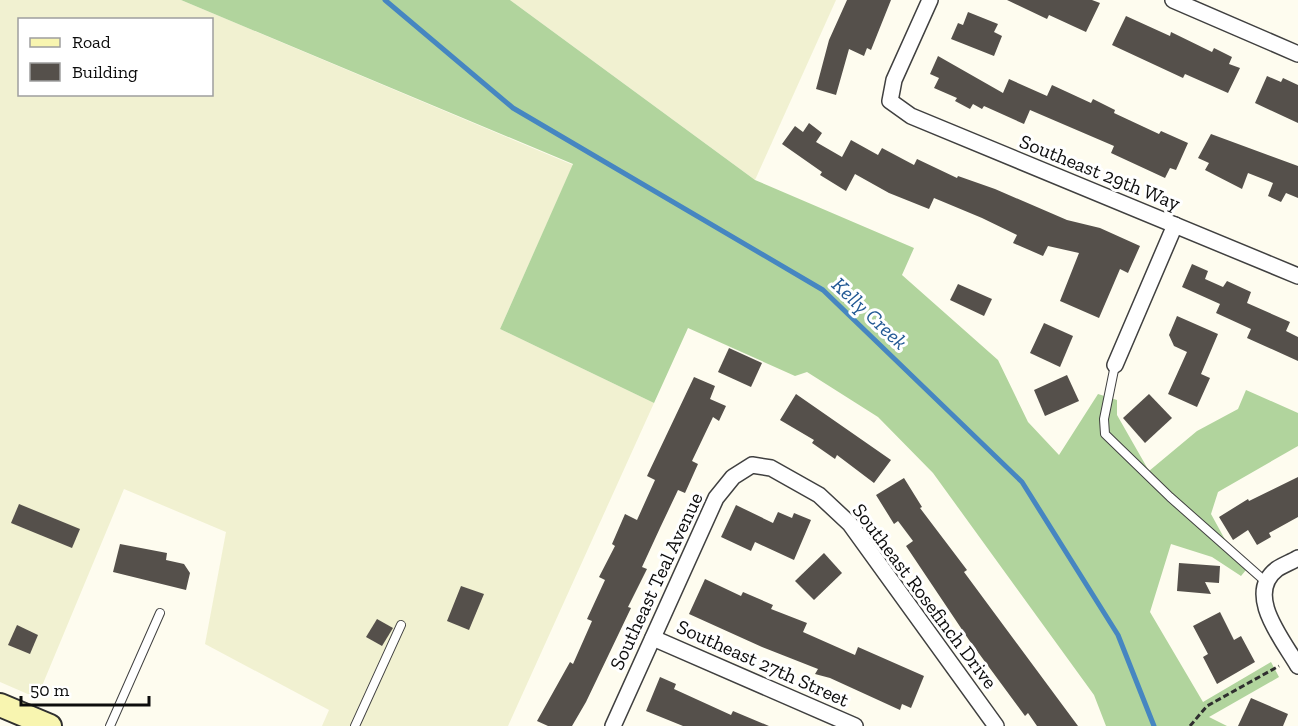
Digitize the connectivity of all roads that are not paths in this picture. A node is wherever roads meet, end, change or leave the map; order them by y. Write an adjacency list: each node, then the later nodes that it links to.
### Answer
1 (930, 0): 4 (street, Southeast 29th Way)
2 (1173, 0): 3 (street)
3 (1298, 54)
4 (1175, 225): 5 (street, Southeast 29th Way); 6 (street)
5 (1298, 276)
6 (1116, 365): 9 (lane)
7 (752, 465): 12 (street, Southeast Teal Avenue); 15 (street, Southeast Rosefinch Drive)
8 (1298, 558): 9 (street)
9 (1266, 582): 13 (street)
10 (160, 613): 17 (lane)
11 (401, 625): 18 (lane)
12 (653, 638): 19 (street, Southeast Teal Avenue); 20 (street, Southeast 27th Street)
13 (1296, 662)
14 (0, 705): 16 (street)
15 (990, 724)
16 (50, 726)
17 (111, 726)
18 (356, 726)
19 (613, 726)
20 (855, 726)

